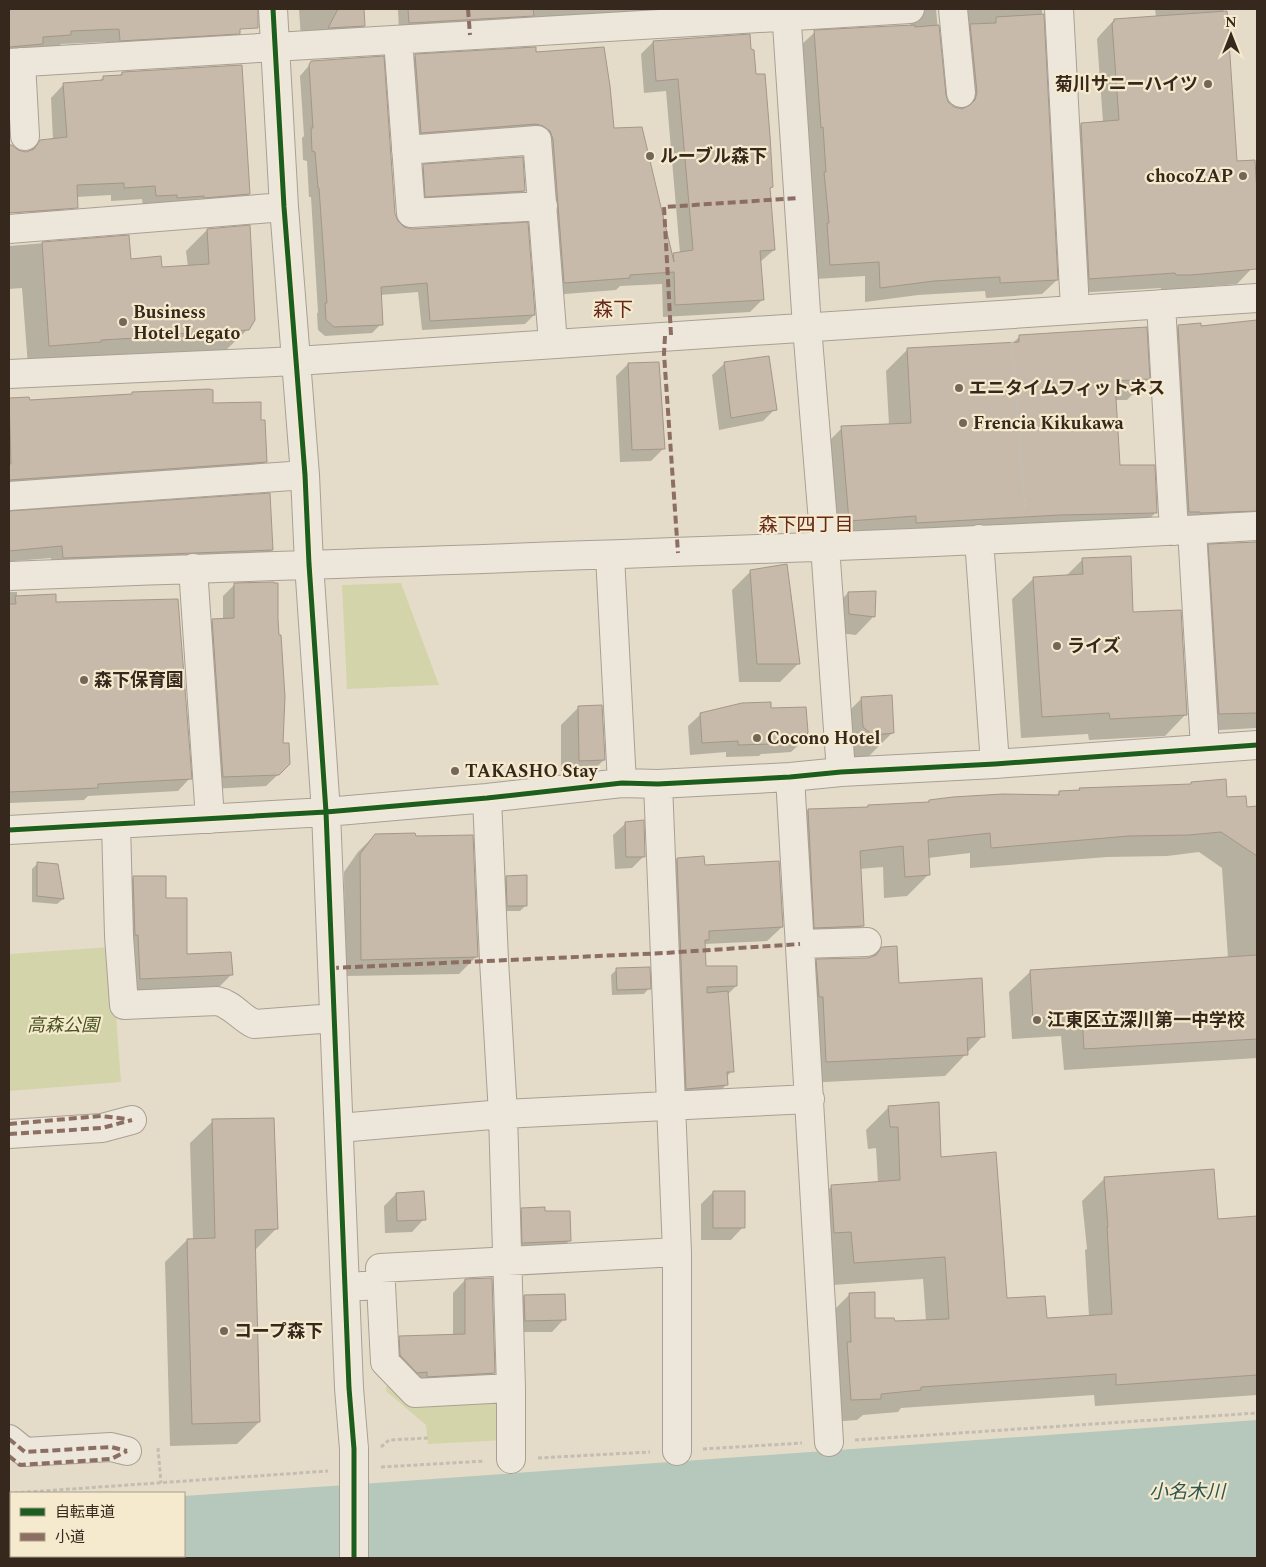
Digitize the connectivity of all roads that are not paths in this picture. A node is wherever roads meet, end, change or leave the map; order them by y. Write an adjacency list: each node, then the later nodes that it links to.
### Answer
1 (273, 9): 7 (street)
2 (907, 9): 5 (street)
3 (953, 9): 9 (street)
4 (1059, 9): 17 (street)
5 (786, 13): 6 (street); 18 (street)
6 (398, 40): 7 (street); 11 (street)
7 (276, 47): 8 (street); 13 (street)
8 (15, 63): 10 (street)
9 (961, 94)
10 (24, 136)
11 (406, 150): 12 (street); 12 (street)
12 (543, 206): 19 (street)
13 (284, 207): 14 (street); 20 (street)
14 (9, 229)
15 (1257, 298): 16 (street)
16 (1161, 304): 17 (street); 25 (street)
17 (1074, 309): 18 (street)
18 (807, 326): 19 (street); 27 (street)
19 (553, 343): 20 (street)
20 (296, 361): 21 (street); 22 (street)
21 (9, 374)
22 (305, 475): 23 (street); 29 (street)
23 (9, 496)
24 (1257, 526): 25 (street)
25 (1183, 531): 26 (street); 33 (street)
26 (978, 540): 27 (street); 34 (street)
27 (825, 546): 28 (street); 35 (street)
28 (610, 556): 29 (street); 37 (street)
29 (309, 564): 30 (street); 40 (street)
30 (192, 568): 31 (street); 41 (street)
31 (9, 576)
32 (1257, 745): 33 (street)
33 (1205, 748): 34 (street)
34 (995, 764): 35 (street)
35 (841, 772): 36 (street)
36 (790, 777): 38 (street); 45 (street)
37 (622, 783): 38 (street); 39 (street)
38 (658, 784): 48 (street)
39 (487, 798): 40 (street); 49 (street)
40 (326, 812): 41 (street); 46 (street)
41 (210, 819): 42 (street)
42 (116, 824): 43 (street); 46 (street)
43 (9, 830)
44 (867, 942): 45 (street)
45 (800, 944): 47 (street)
46 (334, 1018): 51 (street)
47 (810, 1099): 48 (street); 59 (street)
48 (671, 1106): 49 (street); 53 (street)
49 (503, 1114): 51 (street); 54 (street)
50 (9, 1124): 52 (street)
51 (339, 1128): 56 (street)
52 (9, 1134)
53 (677, 1252): 54 (street); 60 (street)
54 (507, 1260): 55 (street); 57 (street)
55 (381, 1285): 56 (street); 57 (street)
56 (345, 1287): 63 (street, bridge)
57 (511, 1388): 62 (street)
58 (9, 1439): 61 (street)
59 (829, 1442)
60 (677, 1450)
61 (9, 1456)
62 (511, 1459)
63 (354, 1558)

